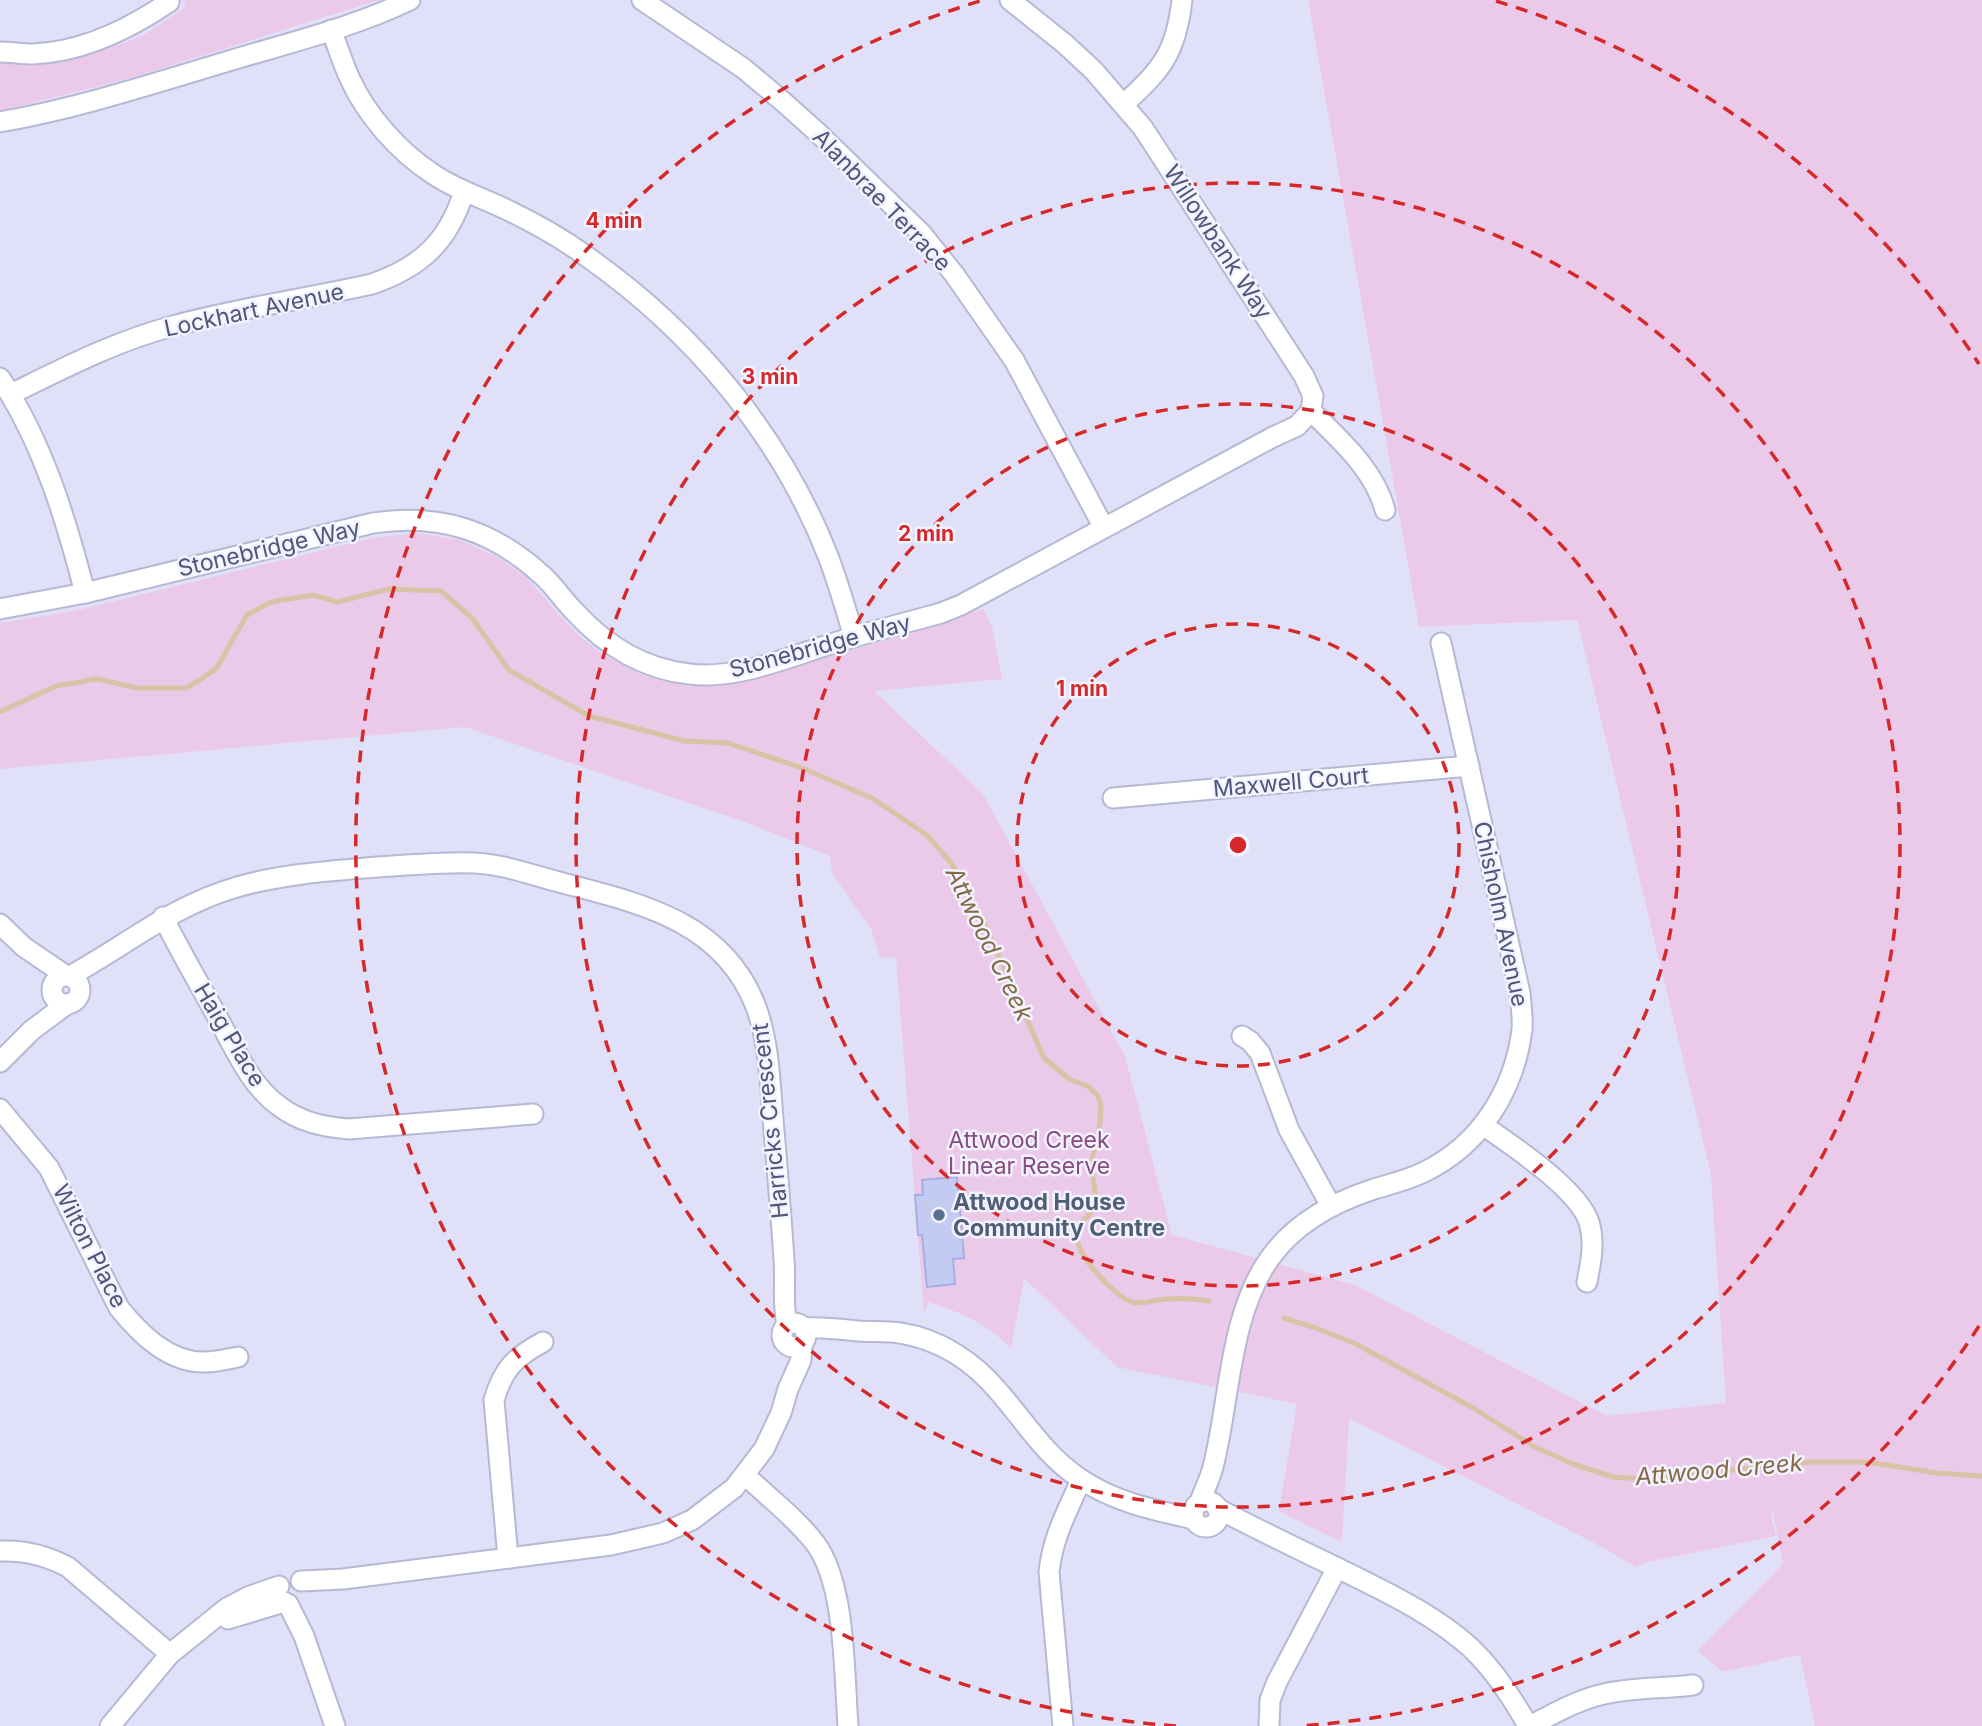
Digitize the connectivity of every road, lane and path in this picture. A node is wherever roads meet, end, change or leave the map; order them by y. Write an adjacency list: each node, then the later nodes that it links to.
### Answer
1 (410, 0): 6 (street)
2 (642, 0): 14 (street, Alanbrae Terrace)
3 (1010, 0): 8 (street, Willowbank Way)
4 (1182, 0): 8 (street)
5 (169, 2): 7 (street)
6 (331, 30): 9 (street); 10 (street)
7 (0, 52)
8 (1124, 104): 12 (street, Willowbank Way)
9 (0, 122)
10 (464, 192): 11 (street, Lockhart Avenue); 17 (street)
11 (5, 386): 15 (street)
12 (1311, 411): 13 (street); 14 (street, Stonebridge Way)
13 (1385, 510)
14 (1104, 528): 17 (street, Stonebridge Way)
15 (86, 593): 16 (street, Stonebridge Way); 17 (street, Stonebridge Way)
16 (0, 609)
17 (854, 637)
18 (1441, 643): 19 (street, Chisholm Avenue)
19 (1469, 766): 20 (street, Maxwell Court); 28 (street, Chisholm Avenue)
20 (1113, 798)
21 (163, 917): 23 (street, Harricks Crescent); 27 (street, Haig Place); 31 (street, Harricks Crescent)
22 (0, 924): 23 (street)
23 (65, 988): 25 (street, Harricks Crescent)
24 (1241, 1036): 29 (street)
25 (0, 1062)
26 (0, 1109): 33 (street, Wilton Place)
27 (533, 1114)
28 (1484, 1126): 29 (street, Chisholm Avenue); 30 (street)
29 (1331, 1206): 36 (street, Chisholm Avenue)
30 (1587, 1282)
31 (798, 1335): 34 (street, Harricks Crescent); 35 (street)
32 (542, 1342): 38 (street)
33 (238, 1357)
34 (745, 1475): 38 (street, Harricks Crescent); 45 (street)
35 (1081, 1480): 36 (street); 46 (street)
36 (1206, 1510): 39 (street)
37 (0, 1551): 41 (street)
38 (509, 1558): 40 (street, Harricks Crescent)
39 (1337, 1568): 47 (street); 48 (street)
40 (293, 1595): 41 (street, Harricks Crescent); 44 (street)
41 (170, 1654): 43 (street, Harricks Crescent)
42 (1693, 1685): 48 (street)
43 (110, 1726)
44 (335, 1726)
45 (848, 1726)
46 (1062, 1726)
47 (1269, 1726)
48 (1529, 1726)

